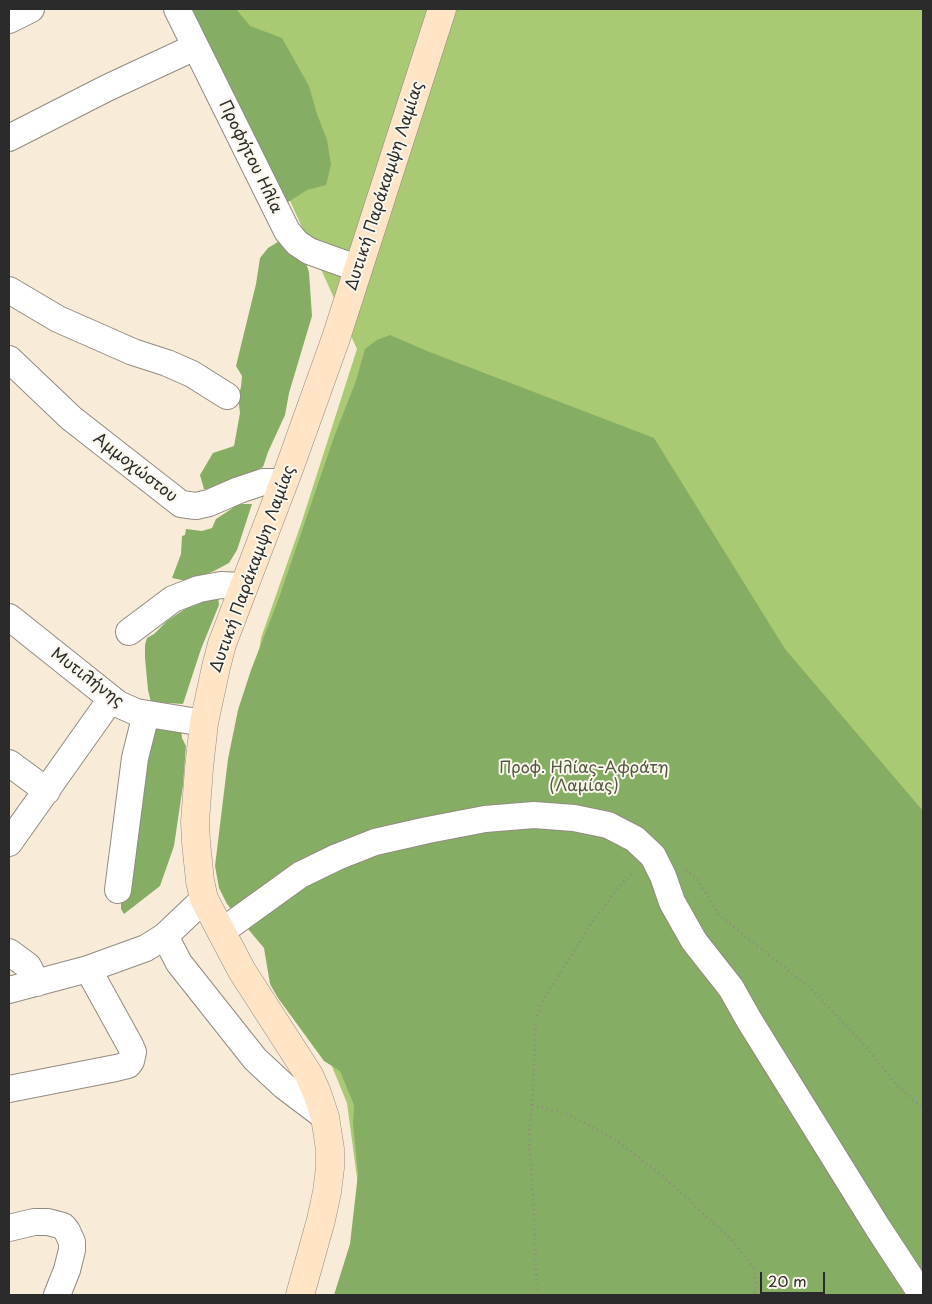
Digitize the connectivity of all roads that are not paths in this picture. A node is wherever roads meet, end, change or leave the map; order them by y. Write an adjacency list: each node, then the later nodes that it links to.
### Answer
1 (31, 9): 4 (street)
2 (177, 9): 5 (street, Προφήτου Ηλία)
3 (442, 9): 7 (main road, Δυτική Παράκαμψη Λαμίας)
4 (9, 20)
5 (195, 47): 6 (street); 7 (street, Προφήτου Ηλία)
6 (9, 138)
7 (358, 269): 11 (main road, Δυτική Παράκαμψη Λαμίας)
8 (9, 290): 10 (street)
9 (9, 359): 11 (street, Αμμοχώστου)
10 (227, 396)
11 (284, 482): 12 (main road, Δυτική Παράκαμψη Λαμίας)
12 (244, 586): 14 (street); 17 (main road, Δυτική Παράκαμψη Λαμίας)
13 (9, 617): 15 (street, Μυτιλήνης)
14 (129, 632)
15 (111, 699): 16 (street, Μυτιλήνης); 19 (street)
16 (146, 714): 17 (street, Μυτιλήνης); 21 (street)
17 (204, 724): 22 (main road, Δυτική Παράκαμψη Λαμίας)
18 (9, 763): 19 (street)
19 (47, 790): 20 (street)
20 (9, 843)
21 (118, 890)
22 (204, 899): 23 (main road, Δυτική Παράκαμψη Λαμίας); 24 (street)
23 (221, 932): 30 (main road, Δυτική Παράκαμψη Λαμίας); 34 (street)
24 (165, 936): 26 (street); 30 (street)
25 (9, 952): 27 (street)
26 (88, 969): 27 (street); 29 (street)
27 (37, 983): 28 (street)
28 (9, 990)
29 (9, 1089)
30 (325, 1117): 33 (main road, Δυτική Παράκαμψη Λαμίας)
31 (9, 1228): 32 (street)
32 (57, 1295)
33 (300, 1295)
34 (922, 1295)

